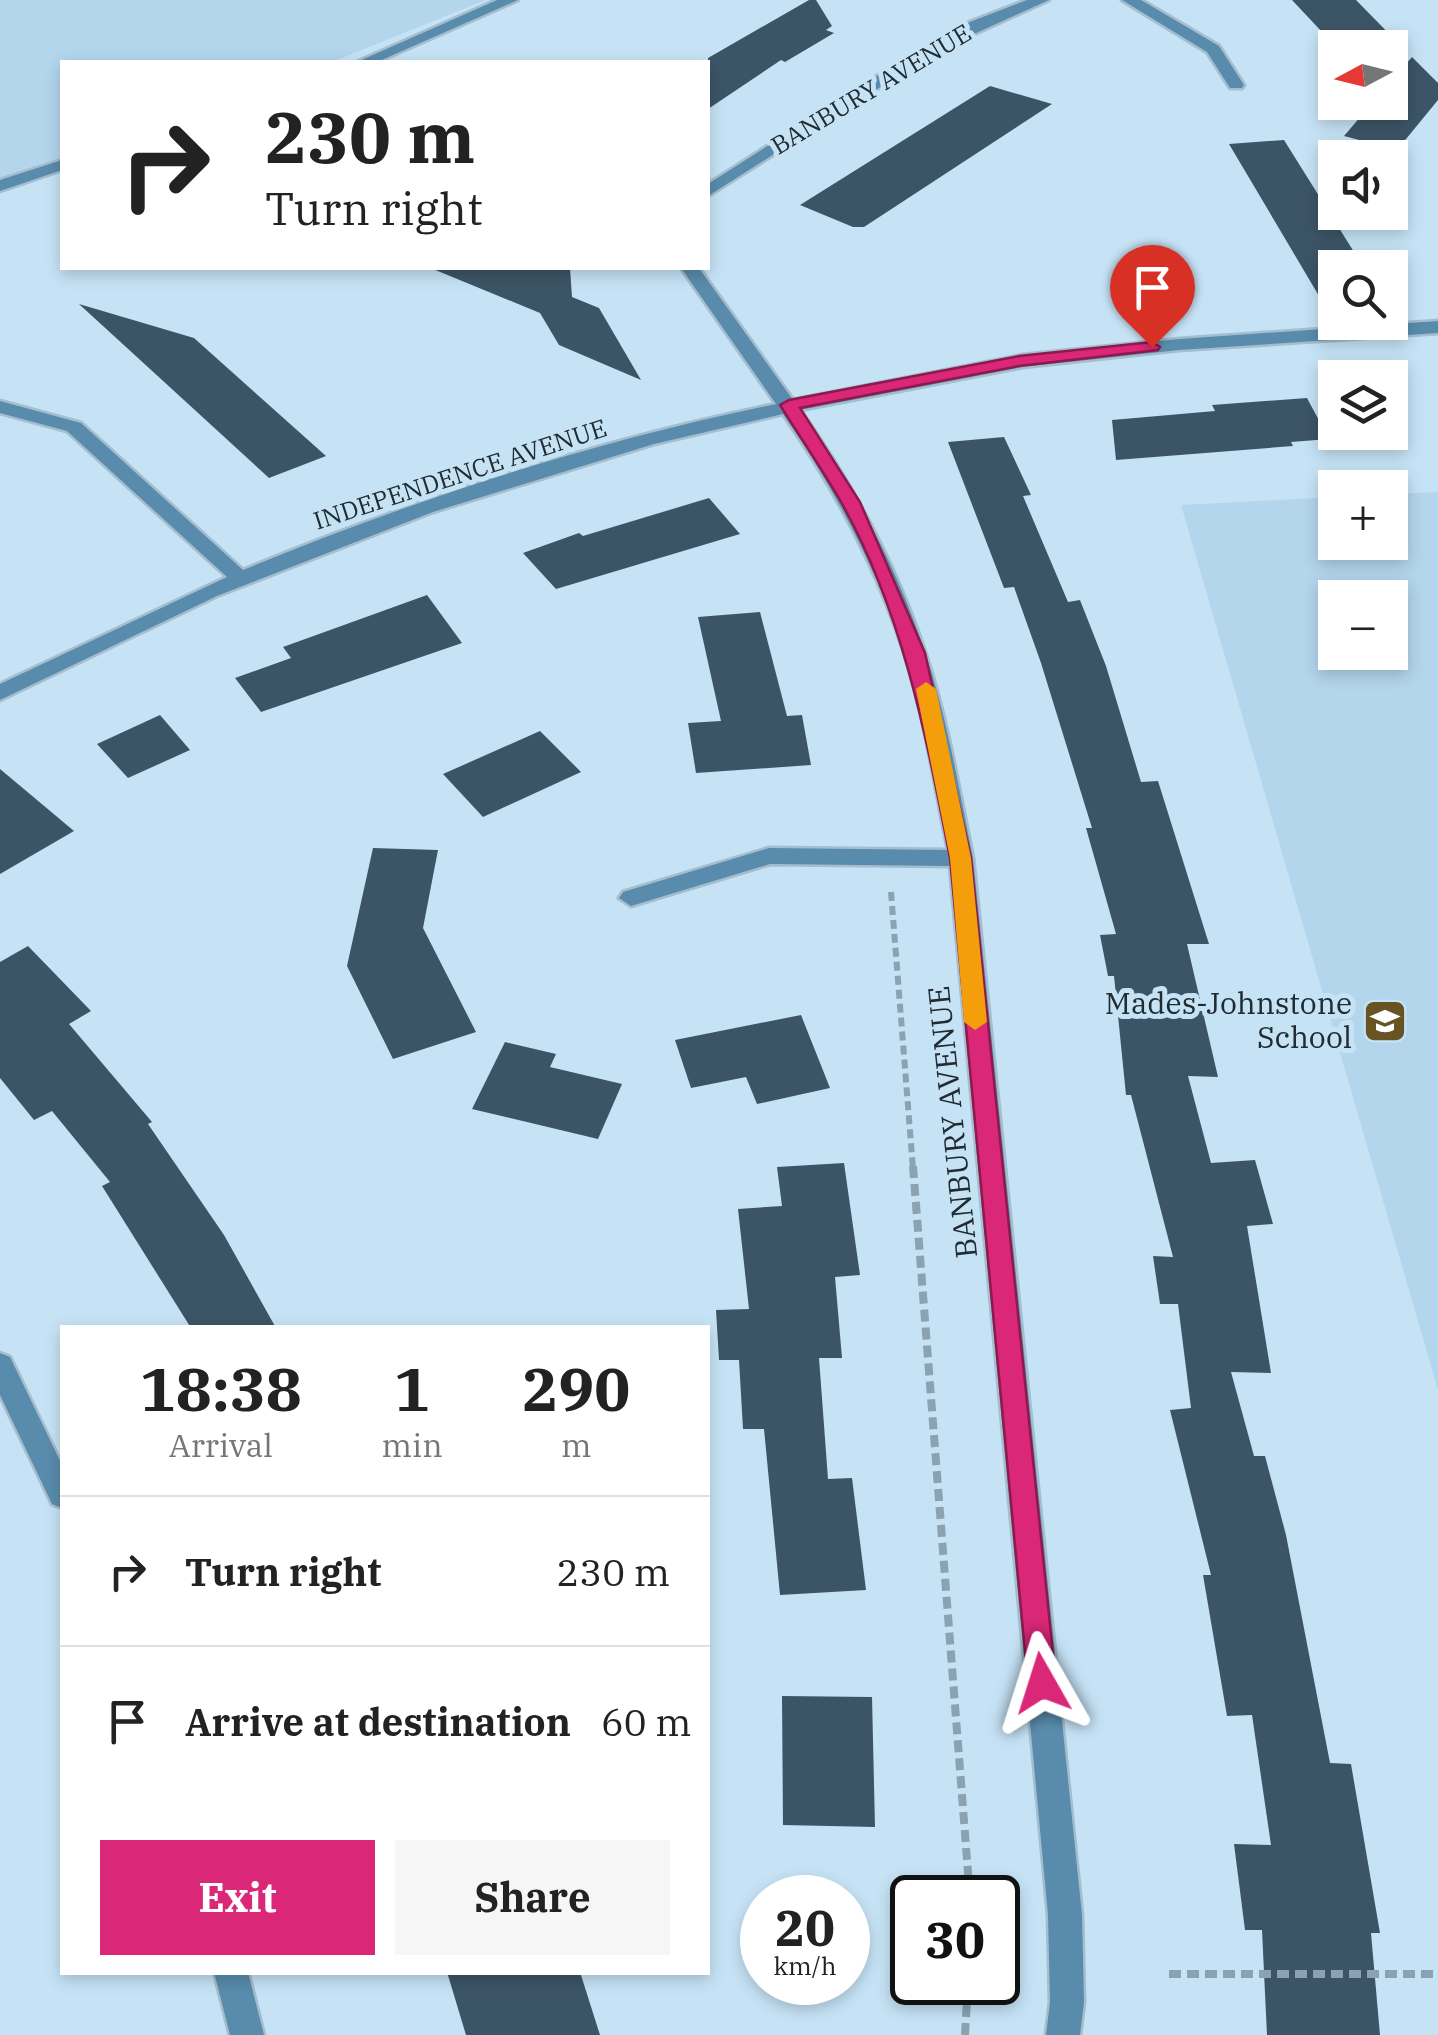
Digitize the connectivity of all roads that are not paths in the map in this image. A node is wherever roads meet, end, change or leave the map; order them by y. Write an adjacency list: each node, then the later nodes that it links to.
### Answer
1 (510, 0): 4 (street)
2 (1041, 0): 8 (street, BANBURY AVENUE)
3 (1130, 0): 5 (street)
4 (371, 60)
5 (1236, 85)
6 (60, 167): 7 (street)
7 (0, 186)
8 (710, 190)
9 (691, 270): 11 (street, BANBURY AVENUE)
10 (1438, 328): 11 (street, INDEPENDENCE AVENUE)
11 (789, 405): 13 (street, INDEPENDENCE AVENUE); 15 (street, BANBURY AVENUE)
12 (0, 407): 13 (street)
13 (238, 577): 14 (street, INDEPENDENCE AVENUE)
14 (0, 693)
15 (961, 858): 16 (street); 21 (street, BANBURY AVENUE)
16 (631, 898)
17 (0, 1365): 18 (street)
18 (60, 1491)
19 (232, 1975): 20 (street)
20 (247, 2035)
21 (1063, 2035)

